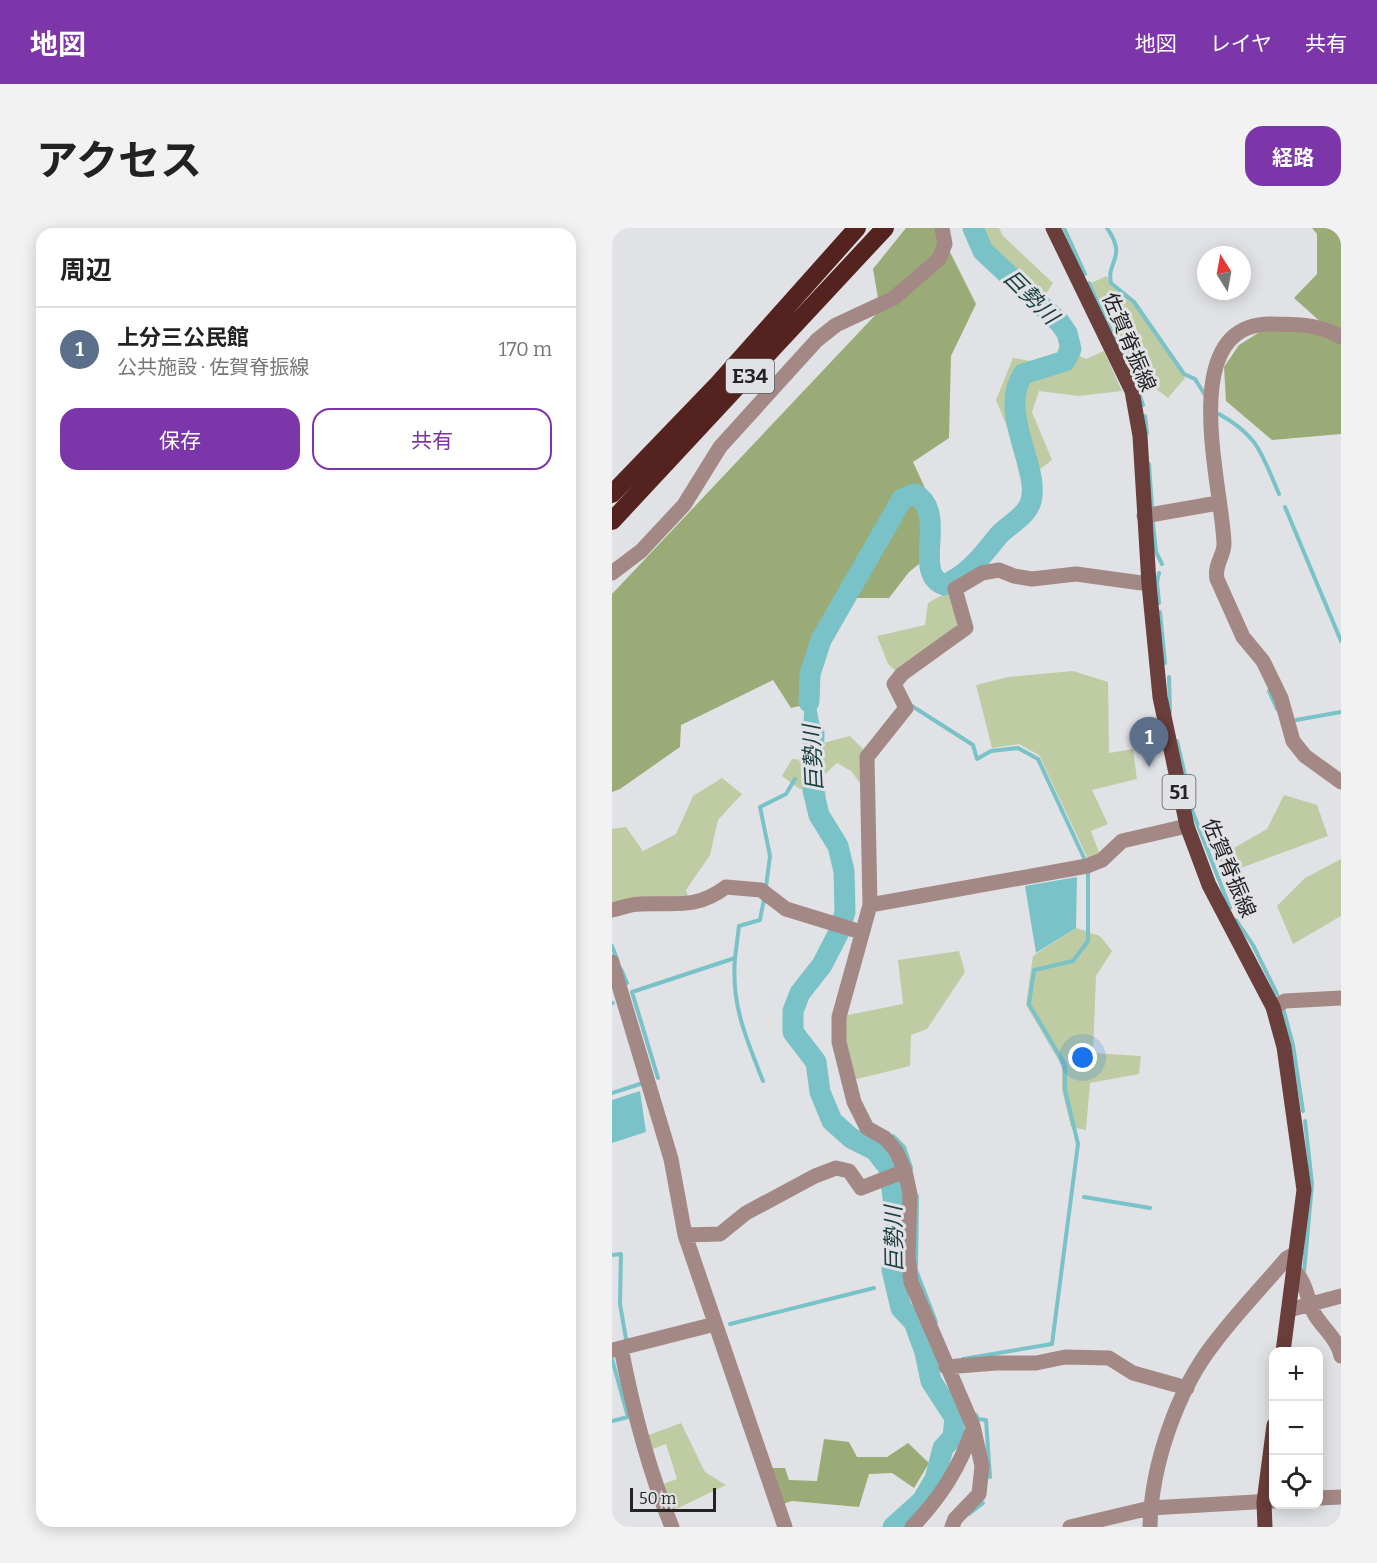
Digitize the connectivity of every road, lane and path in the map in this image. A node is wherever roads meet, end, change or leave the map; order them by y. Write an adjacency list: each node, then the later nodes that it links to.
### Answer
1 (857, 228): 6 (highway, E34)
2 (885, 228): 9 (highway, E34)
3 (942, 228): 10 (street)
4 (1053, 228): 8 (main road, 佐賀脊振線 / 51)
5 (1341, 337): 7 (street)
6 (612, 494)
7 (1218, 503): 8 (street); 12 (street)
8 (1144, 516): 11 (main road, 佐賀脊振線 / 51)
9 (612, 521)
10 (612, 573)
11 (1149, 584): 13 (main road, 佐賀脊振線 / 51); 14 (street)
12 (1341, 782)
13 (1187, 826): 14 (street); 19 (main road, 佐賀脊振線 / 51)
14 (870, 905): 16 (street)
15 (612, 910): 16 (street)
16 (857, 931): 20 (street)
17 (612, 962): 21 (street)
18 (1341, 998): 19 (street)
19 (1274, 1007): 22 (main road, 佐賀脊振線 / 51)
20 (905, 1171): 21 (street); 31 (street)
21 (685, 1235): 27 (street)
22 (1296, 1253): 23 (main road, 佐賀脊振線 / 51); 32 (street)
23 (1294, 1271): 25 (street); 26 (main road, 佐賀脊振線 / 51)
24 (1341, 1296): 25 (street)
25 (1311, 1306): 26 (street); 30 (street)
26 (1289, 1310): 28 (main road, 佐賀脊振線 / 51)
27 (715, 1324): 29 (street); 39 (street)
28 (1284, 1347)
29 (616, 1349): 38 (street)
30 (1341, 1356)
31 (946, 1367): 32 (street); 33 (street)
32 (1187, 1388): 37 (street)
33 (974, 1426): 40 (street); 41 (street)
34 (1341, 1497): 35 (street)
35 (1323, 1498)
36 (1269, 1502): 37 (street); 44 (main road)
37 (1150, 1508): 42 (street); 43 (street)
38 (672, 1527)
39 (785, 1527)
40 (912, 1527)
41 (952, 1527)
42 (1070, 1527)
43 (1150, 1527)
44 (1265, 1527)

